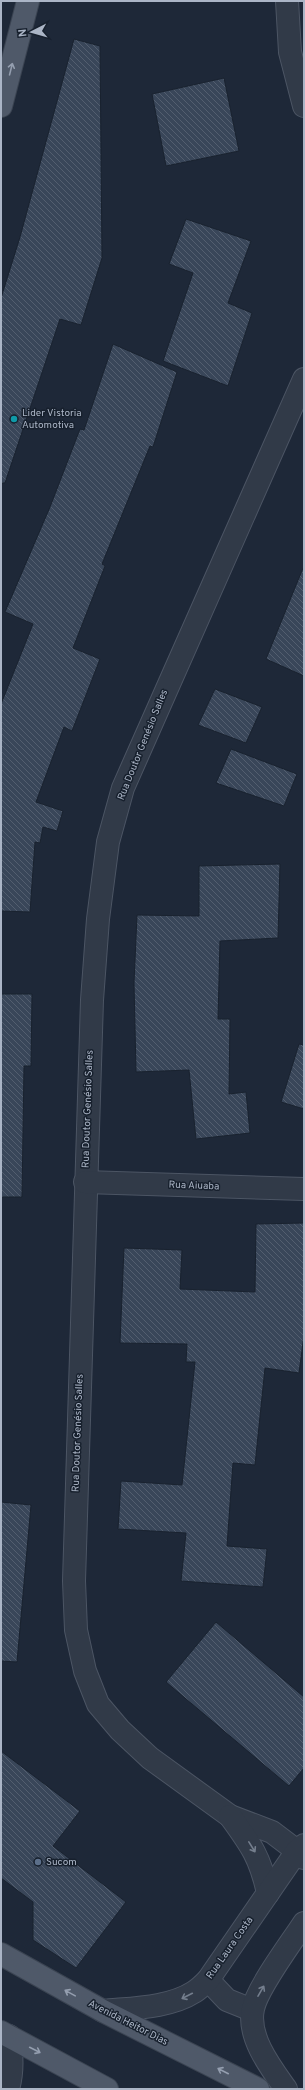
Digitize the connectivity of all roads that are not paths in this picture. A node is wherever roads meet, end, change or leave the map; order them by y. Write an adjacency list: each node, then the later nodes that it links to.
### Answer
1 (28, 1): 3 (main road, one-way to 1)
2 (287, 1): 4 (street)
3 (1, 106)
4 (304, 106)
5 (304, 379): 6 (street, Rua Doutor Genésio Salles)
6 (85, 1182): 7 (street, Rua Aiuaba); 8 (street, Rua Doutor Genésio Salles)
7 (304, 1189)
8 (230, 1816): 9 (street, Rua Doutor Genésio Salles); 10 (street, Rua Doutor Genésio Salles, one-way to 10)
9 (302, 1851): 10 (street, Rua Laura Costa)
10 (268, 1893): 13 (street, Rua Laura Costa)
11 (304, 1923): 14 (street, one-way to 11)
12 (1, 1954): 15 (main road, Avenida Heitor Dias, one-way to 12)
13 (208, 1980): 14 (street); 15 (street, Rua Laura Costa, one-way to 15)
14 (252, 2010): 20 (street)
15 (103, 2011): 19 (main road, Avenida Heitor Dias, one-way to 15)
16 (5, 2034): 17 (street); 18 (main road, one-way to 18)
17 (8, 2089)
18 (107, 2089)
19 (258, 2089)
20 (286, 2089)

